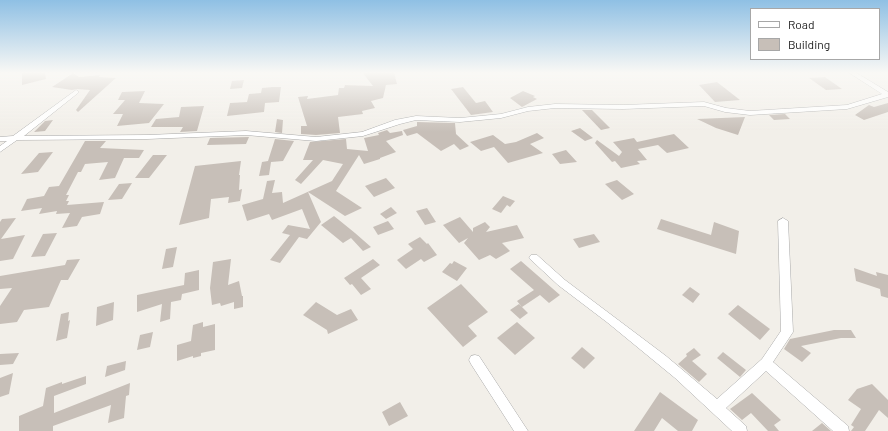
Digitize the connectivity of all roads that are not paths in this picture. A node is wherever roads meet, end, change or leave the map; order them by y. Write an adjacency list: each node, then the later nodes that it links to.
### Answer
1 (76, 92): 3 (street)
2 (888, 95): 3 (street)
3 (14, 138): 4 (street); 5 (street)
4 (0, 139)
5 (0, 150)
6 (783, 220): 9 (street)
7 (534, 258): 10 (street)
8 (476, 360): 11 (street)
9 (766, 363): 10 (street); 13 (street)
10 (718, 407): 12 (street)
11 (522, 431)
12 (741, 431)
13 (843, 431)

